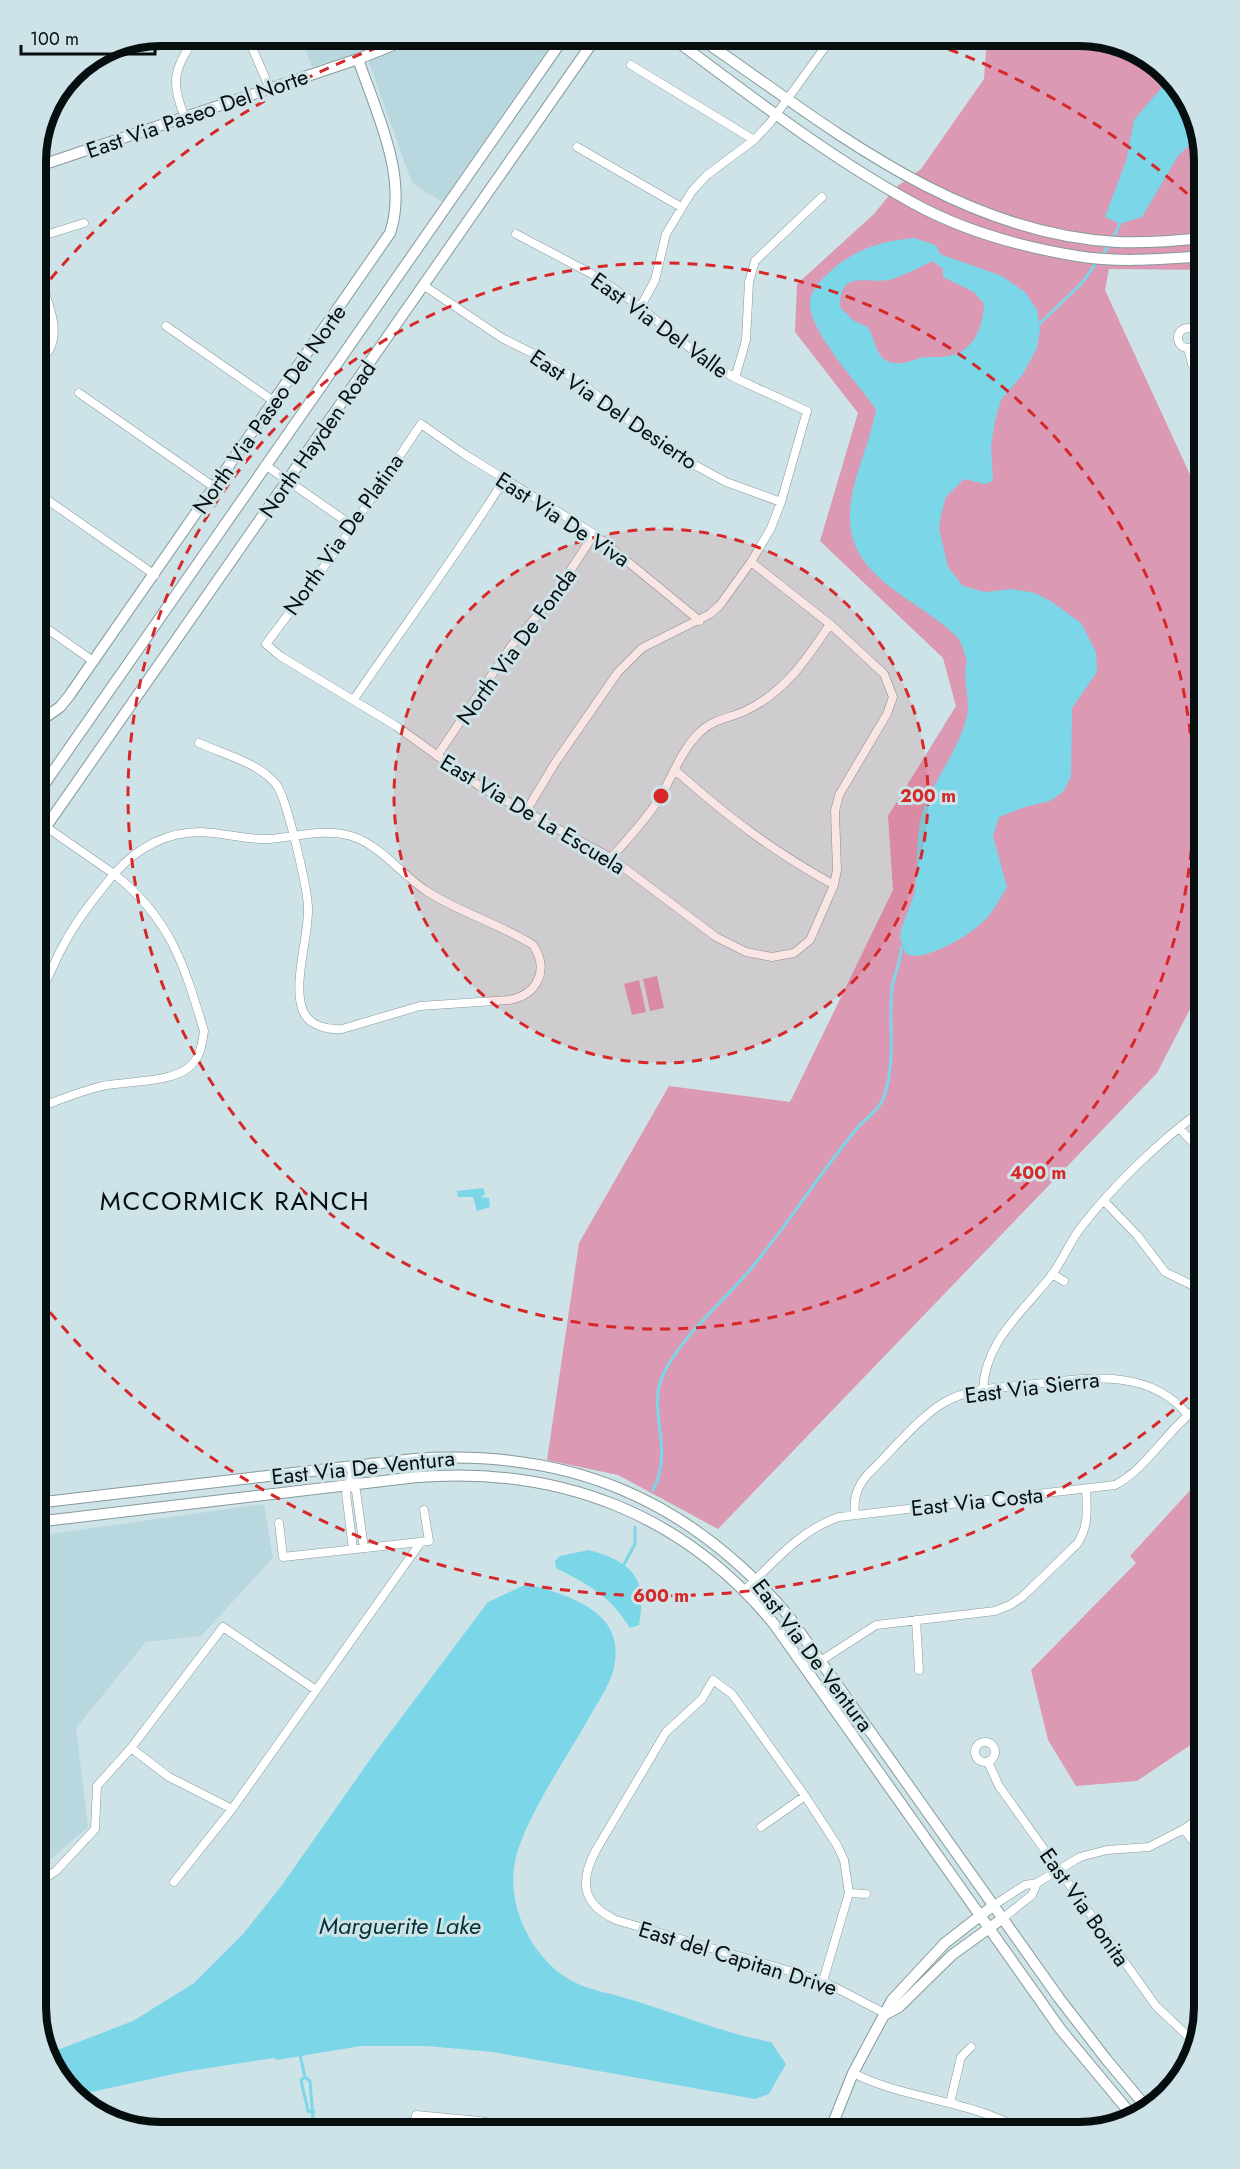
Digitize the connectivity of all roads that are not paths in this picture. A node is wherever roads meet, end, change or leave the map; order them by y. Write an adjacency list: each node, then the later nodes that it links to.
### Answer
1 (190, 47): 14 (street)
2 (253, 47): 11 (street)
3 (388, 47): 9 (main road, East Via Paseo Del Norte)
4 (557, 47): 36 (main road, North Hayden Road)
5 (589, 47): 25 (main road, North Hayden Road)
6 (685, 47): 13 (main road)
7 (713, 47): 12 (main road)
8 (825, 47): 12 (street)
9 (358, 59): 11 (main road, East Via Paseo Del Norte); 34 (main road, North Via Paseo Del Norte)
10 (632, 65): 15 (street)
11 (270, 89): 14 (main road, East Via Paseo Del Norte)
12 (789, 99): 13 (street); 23 (main road)
13 (777, 114): 15 (street); 24 (main road)
14 (185, 117): 17 (main road, East Via Paseo Del Norte)
15 (754, 140): 19 (street)
16 (577, 147): 19 (street)
17 (47, 163)
18 (822, 197): 32 (street)
19 (681, 207): 27 (street)
20 (84, 223): 22 (street)
21 (516, 234): 27 (street, East Via Del Valle)
22 (47, 235)
23 (1194, 239)
24 (1194, 257)
25 (423, 285): 38 (main road, North Hayden Road); 41 (street, East Via Del Desierto)
26 (47, 304): 30 (street)
27 (641, 306): 32 (street, East Via Del Valle)
28 (166, 326): 34 (street)
29 (1188, 348): 31 (street)
30 (47, 351)
31 (1194, 367)
32 (735, 378): 41 (street, East Via Del Valle)
33 (79, 393): 39 (street)
34 (275, 402): 39 (main road, North Via Paseo Del Norte)
35 (421, 424): 37 (street, East Via De Viva); 42 (street, North Via De Platina)
36 (265, 465): 38 (street); 56 (main road, North Hayden Road)
37 (504, 480): 43 (street, East Via De Viva); 51 (street)
38 (288, 481): 42 (street); 58 (main road, North Hayden Road)
39 (214, 487): 45 (main road, North Via Paseo Del Norte)
40 (47, 500): 45 (street)
41 (781, 502): 44 (street)
42 (353, 526): 49 (street, North Via De Platina)
43 (594, 534): 46 (street, East Via De Viva); 54 (street, North Via De Fonda)
44 (751, 562): 46 (street); 47 (street)
45 (155, 575): 50 (main road, North Via Paseo Del Norte)
46 (700, 621): 57 (street)
47 (830, 624): 55 (street); 63 (street)
48 (47, 629): 50 (street)
49 (266, 644): 51 (street, East Via De La Escuela)
50 (93, 661): 52 (main road, North Via Paseo Del Norte)
51 (354, 699): 54 (street, East Via De La Escuela)
52 (47, 716)
53 (200, 743): 60 (street)
54 (437, 756): 57 (street, East Via De La Escuela)
55 (675, 770): 61 (street); 63 (street)
56 (47, 781)
57 (525, 813): 61 (street, East Via De La Escuela)
58 (47, 815)
59 (47, 827): 62 (street)
60 (293, 837): 60 (street); 62 (street)
61 (611, 858): 63 (street, East Via De La Escuela)
62 (114, 874): 64 (street); 65 (street)
63 (834, 885)
64 (47, 983)
65 (46, 1105)
66 (1194, 1117): 67 (street)
67 (1179, 1128): 68 (street); 69 (street)
68 (1194, 1144)
69 (1104, 1201): 70 (street); 72 (street)
70 (1052, 1274): 71 (street); 73 (street)
71 (1064, 1281)
72 (1194, 1286)
73 (983, 1390): 75 (street, East Via Sierra); 81 (street, East Via Sierra)
74 (1194, 1411): 75 (street, East Via Costa)
75 (1188, 1415): 78 (street, East Via Costa)
76 (354, 1466): 77 (street); 79 (main road, East Via De Ventura); 87 (main road, East Via De Ventura)
77 (351, 1485): 82 (main road, East Via De Ventura); 85 (street); 86 (street); 88 (main road, East Via De Ventura)
78 (1086, 1489): 81 (street, East Via Costa); 89 (street)
79 (46, 1502)
80 (424, 1510): 84 (street)
81 (855, 1515): 87 (street, East Via Costa)
82 (46, 1521)
83 (279, 1523): 86 (street)
84 (420, 1542): 85 (street); 92 (street)
85 (364, 1548): 86 (street)
86 (353, 1549)
87 (756, 1579): 88 (street, East Via Costa); 90 (main road, East Via De Ventura)
88 (744, 1591): 108 (main road, East Via De Ventura)
89 (916, 1620): 90 (street); 91 (street)
90 (822, 1660): 107 (main road, East Via De Ventura)
91 (920, 1670)
92 (316, 1690): 93 (street); 96 (street)
93 (131, 1748): 96 (street); 102 (street)
94 (988, 1762): 101 (street, East Via Bonita)
95 (805, 1796): 98 (street); 105 (street); 111 (street, East del Capitan Drive)
96 (232, 1809): 103 (street)
97 (1194, 1822): 99 (street)
98 (761, 1827)
99 (1184, 1829): 100 (street); 101 (street)
100 (1194, 1842)
101 (1059, 1869): 104 (street); 113 (street, East Via Bonita)
102 (46, 1877)
103 (174, 1882)
104 (1037, 1883): 107 (street); 109 (street)
105 (849, 1893): 106 (street); 111 (street)
106 (866, 1894)
107 (994, 1905): 108 (main road); 109 (main road, East Via De Ventura)
108 (980, 1915): 110 (main road, East Via De Ventura); 112 (main road)
109 (1003, 1918): 110 (main road); 117 (main road, East Via De Ventura)
110 (989, 1928): 112 (main road); 118 (main road, East Via De Ventura)
111 (823, 1982): 112 (street, East del Capitan Drive)
112 (886, 2014): 115 (main road)
113 (1189, 2037)
114 (972, 2047): 116 (street)
115 (853, 2073): 116 (street); 121 (main road)
116 (950, 2103): 122 (street)
117 (1143, 2103)
118 (1129, 2112)
119 (414, 2122): 120 (street)
120 (467, 2122)
121 (833, 2122)
122 (1003, 2122)

